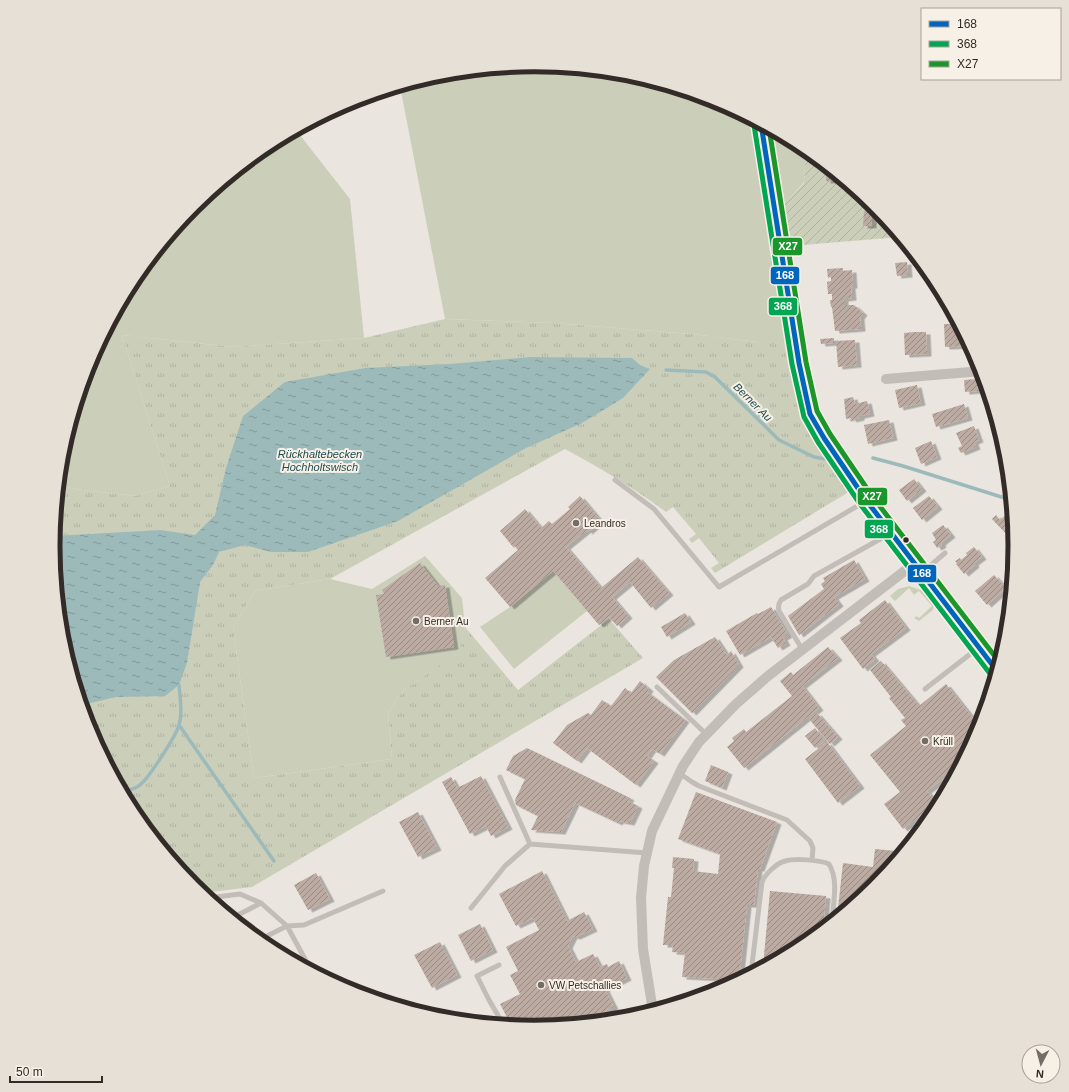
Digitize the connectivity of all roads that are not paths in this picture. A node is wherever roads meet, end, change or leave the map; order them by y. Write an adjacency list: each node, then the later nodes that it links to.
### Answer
1 (762, 130): 5 (street)
2 (976, 372): 3 (street)
3 (886, 379)
4 (615, 480): 5 (lane)
5 (866, 500): 6 (street)
6 (892, 533): 8 (street); 10 (lane)
7 (945, 553): 8 (lane)
8 (918, 568): 9 (street); 10 (street)
9 (979, 647): 11 (street); 13 (lane)
10 (802, 649): 14 (street)
11 (994, 666)
12 (657, 687): 14 (lane)
13 (925, 689)
14 (706, 734): 15 (street)
15 (680, 773): 18 (street); 19 (lane)
16 (500, 777): 17 (lane)
17 (530, 844): 18 (lane); 23 (lane)
18 (647, 853): 31 (street)
19 (812, 860): 25 (lane); 30 (lane)
20 (383, 891): 26 (lane)
21 (215, 897): 22 (lane)
22 (262, 903): 24 (lane); 26 (lane)
23 (471, 908)
24 (237, 915)
25 (832, 915)
26 (287, 926): 27 (lane); 28 (lane)
27 (266, 937)
28 (307, 962)
29 (499, 965): 32 (lane)
30 (752, 968)
31 (652, 1005)
32 (500, 1019)

